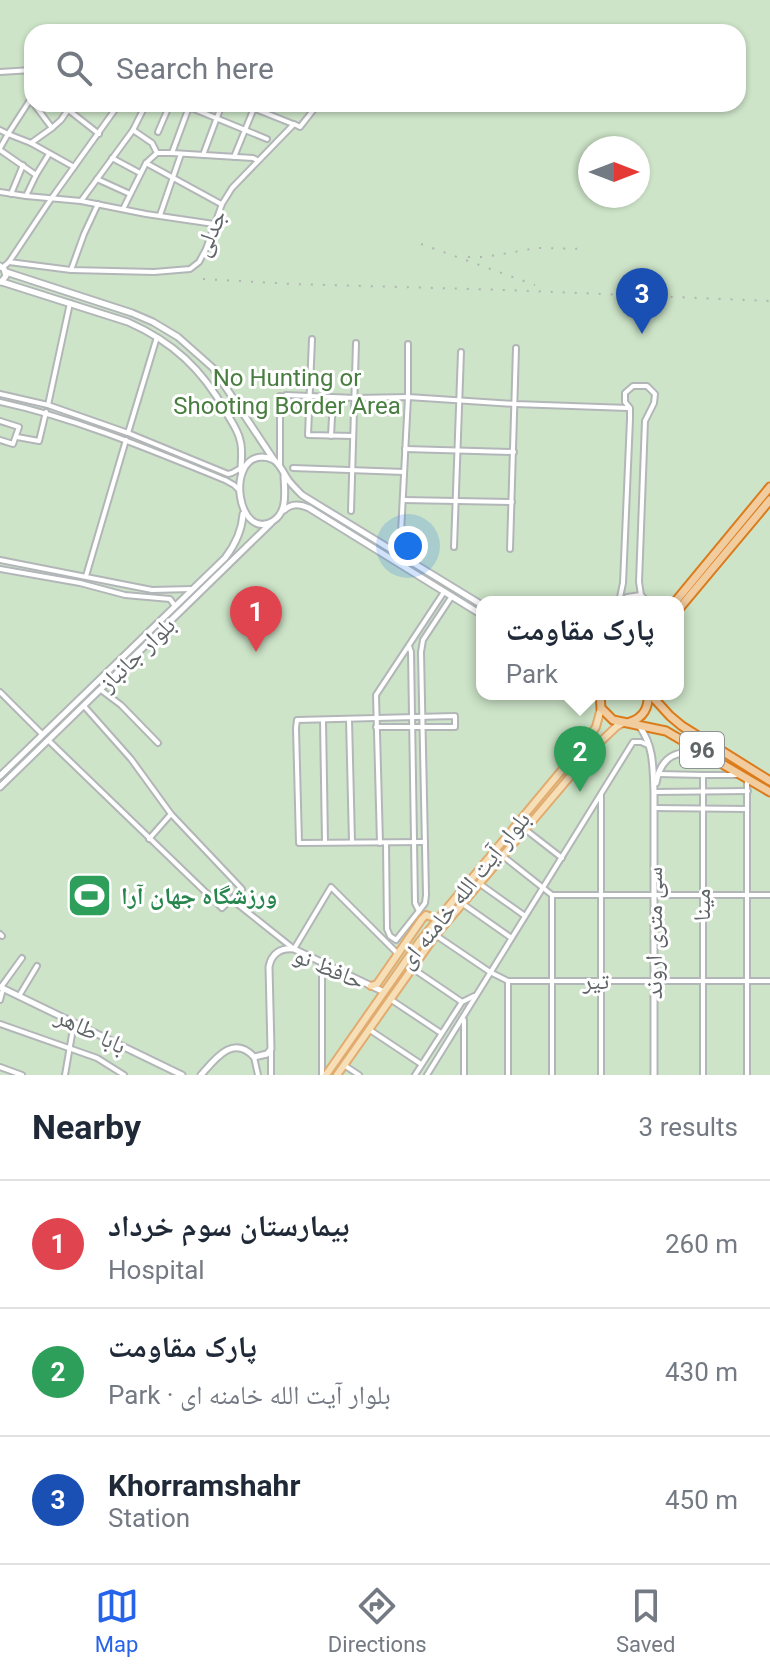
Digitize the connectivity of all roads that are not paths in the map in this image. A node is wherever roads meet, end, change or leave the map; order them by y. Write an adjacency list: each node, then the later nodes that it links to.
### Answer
1 (24, 70): 2 (street)
2 (0, 72)
3 (24, 112): 23 (street)
4 (40, 112): 18 (street)
5 (66, 112): 18 (street)
6 (71, 112): 24 (street)
7 (114, 112): 24 (street)
8 (142, 112): 20 (street)
9 (167, 112): 22 (street)
10 (188, 112): 29 (street)
11 (202, 112): 16 (street)
12 (219, 112): 16 (street)
13 (252, 112): 21 (street)
14 (264, 112): 17 (street)
15 (312, 112): 17 (street, جدلی)
16 (217, 119): 21 (street); 32 (street)
17 (294, 124): 35 (street, جدلی)
18 (52, 128): 26 (street)
19 (0, 130): 23 (street)
20 (133, 130): 28 (street); 34 (street)
21 (245, 130): 25 (street); 33 (street)
22 (158, 132)
23 (8, 134): 26 (street); 27 (street)
24 (99, 134): 38 (street)
25 (267, 139)
26 (31, 143): 30 (street)
27 (0, 149): 37 (street)
28 (157, 153): 29 (street); 36 (street)
29 (172, 153): 31 (street)
30 (49, 154): 38 (street); 40 (street)
31 (181, 154): 32 (street); 41 (street)
32 (203, 155): 33 (street)
33 (234, 157): 35 (street)
34 (112, 158): 39 (street); 42 (street)
35 (258, 161): 50 (street, جدلی)
36 (146, 163): 39 (street); 41 (street)
37 (23, 165): 40 (street); 44 (street)
38 (74, 168): 47 (street)
39 (140, 173): 45 (street)
40 (36, 175): 46 (street)
41 (172, 177): 50 (street); 52 (street)
42 (97, 179): 45 (street); 48 (street)
43 (0, 192): 44 (street)
44 (11, 194): 46 (street)
45 (130, 194): 51 (street)
46 (26, 196): 47 (street)
47 (51, 199): 48 (street); 54 (street)
48 (81, 201): 49 (street)
49 (98, 204): 51 (street); 56 (street)
50 (222, 204): 53 (street, جدلی)
51 (123, 209): 52 (street)
52 (160, 215): 53 (street)
53 (214, 224): 56 (street, جدلی)
54 (9, 262): 55 (street); 56 (street, جدلی)
55 (3, 269): 57 (main road); 78 (main road)
56 (71, 270)
57 (1, 283): 58 (main road)
58 (70, 303): 59 (main road); 75 (street)
59 (157, 337): 80 (main road); 81 (street)
60 (312, 339): 68 (street)
61 (356, 343): 71 (street)
62 (408, 344): 70 (street)
63 (516, 348): 74 (street)
64 (461, 352): 72 (street)
65 (0, 394): 75 (street)
66 (286, 395): 68 (street)
67 (280, 396): 91 (street)
68 (310, 396): 69 (street); 82 (street)
69 (333, 397): 71 (street); 82 (street)
70 (408, 397): 71 (street); 72 (street); 87 (street)
71 (355, 398): 83 (street)
72 (460, 400): 74 (street); 88 (street)
73 (0, 402): 77 (street)
74 (515, 404): 76 (street); 89 (street)
75 (48, 405): 81 (street)
76 (630, 408): 119 (street); 121 (street)
77 (46, 412): 84 (street); 86 (street)
78 (246, 417): 80 (main road); 90 (main road)
79 (0, 421): 84 (street)
80 (233, 424): 92 (main road)
81 (128, 433): 92 (street)
82 (331, 436): 83 (street)
83 (354, 436): 94 (street)
84 (17, 437): 85 (street)
85 (0, 440)
86 (126, 440): 99 (street); 113 (street)
87 (405, 449): 88 (street); 95 (street)
88 (458, 450): 89 (street); 102 (street)
89 (514, 452): 103 (street)
90 (274, 460): 91 (main road); 97 (main road)
91 (280, 467): 96 (main road)
92 (241, 468): 97 (main road)
93 (293, 468): 94 (street)
94 (353, 471): 95 (street); 105 (street)
95 (404, 472): 100 (street)
96 (284, 474): 106 (main road); 114 (main road)
97 (241, 478): 99 (main road)
98 (770, 487): 123 (highway)
99 (241, 493): 104 (main road)
100 (403, 500): 102 (street); 108 (street)
101 (770, 500): 125 (highway)
102 (456, 501): 103 (street); 109 (street)
103 (513, 502): 110 (street)
104 (243, 509): 107 (main road); 117 (main road, بلوار جانباز)
105 (351, 511)
106 (281, 514): 107 (main road); 116 (main road)
107 (273, 521): 132 (main road, بلوار جانباز)
108 (401, 533)
109 (454, 547)
110 (510, 549)
111 (0, 560): 113 (street)
112 (0, 569): 115 (street)
113 (86, 576): 115 (street); 117 (street)
114 (439, 579): 116 (main road); 124 (main road)
115 (84, 584): 126 (street)
116 (435, 586): 118 (main road)
117 (192, 589): 126 (main road, بلوار جانباز)
118 (444, 592): 120 (main road); 127 (street)
119 (641, 595): 122 (street)
120 (452, 596): 128 (street); 129 (main road)
121 (621, 596)
122 (634, 596)
123 (680, 596)
124 (476, 601)
125 (684, 603)
126 (175, 606): 148 (main road, بلوار جانباز)
127 (434, 606): 128 (street); 130 (street)
128 (442, 611): 131 (street)
129 (476, 611)
130 (410, 649): 131 (street); 139 (street); 142 (street)
131 (421, 652): 140 (street)
132 (101, 690): 137 (main road, بلوار جانباز); 150 (street)
133 (0, 692): 148 (street)
134 (600, 700): 138 (highway)
135 (648, 700): 144 (highway, 96)
136 (655, 700): 157 (highway, 96)
137 (84, 706): 149 (main road, بلوار جانباز); 169 (street)
138 (601, 708): 144 (highway, 96); 191 (main road, بلوار آیت الله خامنه ای)
139 (412, 717): 140 (street); 142 (street); 146 (street)
140 (422, 717): 147 (street); 147 (street)
141 (349, 719): 142 (street); 143 (street); 172 (street)
142 (376, 719): 145 (street)
143 (323, 720): 176 (street); 176 (street)
144 (629, 723): 151 (main road); 152 (highway, 96); 170 (main road, بلوار آیت الله خامنه ای)
145 (376, 727): 146 (street); 173 (street)
146 (413, 727): 147 (street); 159 (street)
147 (422, 727): 160 (street)
148 (42, 734): 149 (main road); 155 (main road, بلوار جانباز)
149 (48, 740): 158 (main road, بلوار جانباز); 171 (street)
150 (158, 743)
151 (651, 746): 162 (main road); 165 (street)
152 (724, 764): 153 (main road); 156 (highway, 96)
153 (658, 774): 154 (street); 162 (main road)
154 (703, 775): 156 (street); 163 (street, مینا)
155 (0, 776)
156 (745, 776): 161 (street); 164 (highway, 96)
157 (770, 781)
158 (0, 787)
159 (414, 787): 160 (street); 174 (street)
160 (424, 787): 175 (street)
161 (748, 791): 163 (street); 168 (street)
162 (654, 792): 163 (street); 166 (main road, سی متری اروند)
163 (703, 792): 167 (street, مینا)
164 (770, 792)
165 (601, 793): 178 (street); 182 (street)
166 (654, 808): 167 (street); 183 (main road, سی متری اروند)
167 (703, 808): 168 (street); 184 (street, مینا)
168 (747, 809): 185 (street)
169 (171, 814): 171 (street); 171 (street)
170 (525, 830): 177 (main road, بلوار آیت الله خامنه ای); 178 (street)
171 (149, 839)
172 (352, 842): 173 (street); 176 (street)
173 (383, 842): 174 (street); 189 (street)
174 (415, 842): 175 (street); 189 (street)
175 (425, 842): 189 (street)
176 (325, 843)
177 (503, 856): 179 (main road, بلوار آیت الله خامنه ای); 180 (street)
178 (562, 858): 180 (street)
179 (480, 884): 188 (main road, بلوار آیت الله خامنه ای); 190 (street)
180 (543, 887): 181 (street); 190 (street)
181 (552, 895): 182 (street); 203 (street)
182 (602, 895): 183 (street); 204 (street)
183 (654, 895): 184 (street); 205 (main road, سی متری اروند)
184 (702, 895): 185 (street); 206 (street, مینا)
185 (747, 895): 186 (street); 207 (street)
186 (770, 895)
187 (235, 902): 195 (street)
188 (463, 904): 193 (main road, بلوار آیت الله خامنه ای); 194 (street)
189 (419, 911)
190 (525, 916): 194 (street)
191 (437, 919): 192 (main road, بلوار آیت الله خامنه ای); 196 (main road)
192 (428, 930): 193 (street, تیر); 211 (main road, بلوار آیت الله خامنه ای)
193 (435, 936): 200 (main road, بلوار آیت الله خامنه ای); 201 (street, تیر)
194 (511, 937): 201 (street)
195 (294, 949): 196 (street); 198 (main road, حافظ نو); 223 (main road, حافظ نو)
196 (398, 954): 209 (main road)
197 (22, 958): 210 (street)
198 (322, 962): 209 (main road, حافظ نو); 235 (street)
199 (37, 966): 213 (street)
200 (412, 968): 214 (main road, بلوار آیت الله خامنه ای); 216 (street)
201 (490, 972): 202 (street, تیر); 212 (street)
202 (508, 981): 203 (street, تیر); 241 (street)
203 (552, 981): 204 (street, تیر); 242 (street)
204 (601, 981): 205 (street, تیر); 243 (street)
205 (654, 981): 206 (street, تیر); 244 (main road, سی متری اروند)
206 (703, 981): 207 (street, تیر); 245 (street, مینا)
207 (748, 981): 208 (street, تیر); 246 (street)
208 (770, 981)
209 (371, 986): 211 (main road, حافظ نو)
210 (1, 988): 213 (main road, بابا طاهر); 215 (street)
211 (384, 992): 235 (main road, بلوار آیت الله خامنه ای)
212 (476, 994): 216 (street); 217 (street)
213 (19, 996): 218 (main road, بابا طاهر)
214 (390, 999): 220 (main road, بلوار آیت الله خامنه ای); 221 (street)
215 (0, 1000)
216 (462, 1002): 221 (street)
217 (464, 1017): 239 (street); 240 (street)
218 (74, 1023): 222 (street); 231 (main road, بابا طاهر)
219 (0, 1024): 222 (street)
220 (369, 1029): 225 (street); 226 (main road, بلوار آیت الله خامنه ای)
221 (441, 1033): 225 (street)
222 (70, 1048): 229 (street); 230 (street)
223 (271, 1049): 224 (main road); 234 (street)
224 (254, 1057): 232 (main road); 233 (street)
225 (421, 1064): 238 (street)
226 (344, 1065): 236 (main road, بلوار آیت الله خامنه ای); 237 (street)
227 (0, 1067): 228 (street)
228 (22, 1075)
229 (65, 1075)
230 (124, 1075)
231 (182, 1075)
232 (201, 1075)
233 (258, 1075)
234 (271, 1075)
235 (324, 1075)
236 (337, 1075)
237 (359, 1075)
238 (415, 1075)
239 (427, 1075)
240 (464, 1075)
241 (508, 1075)
242 (552, 1075)
243 (601, 1075)
244 (654, 1075)
245 (703, 1075)
246 (747, 1075)

